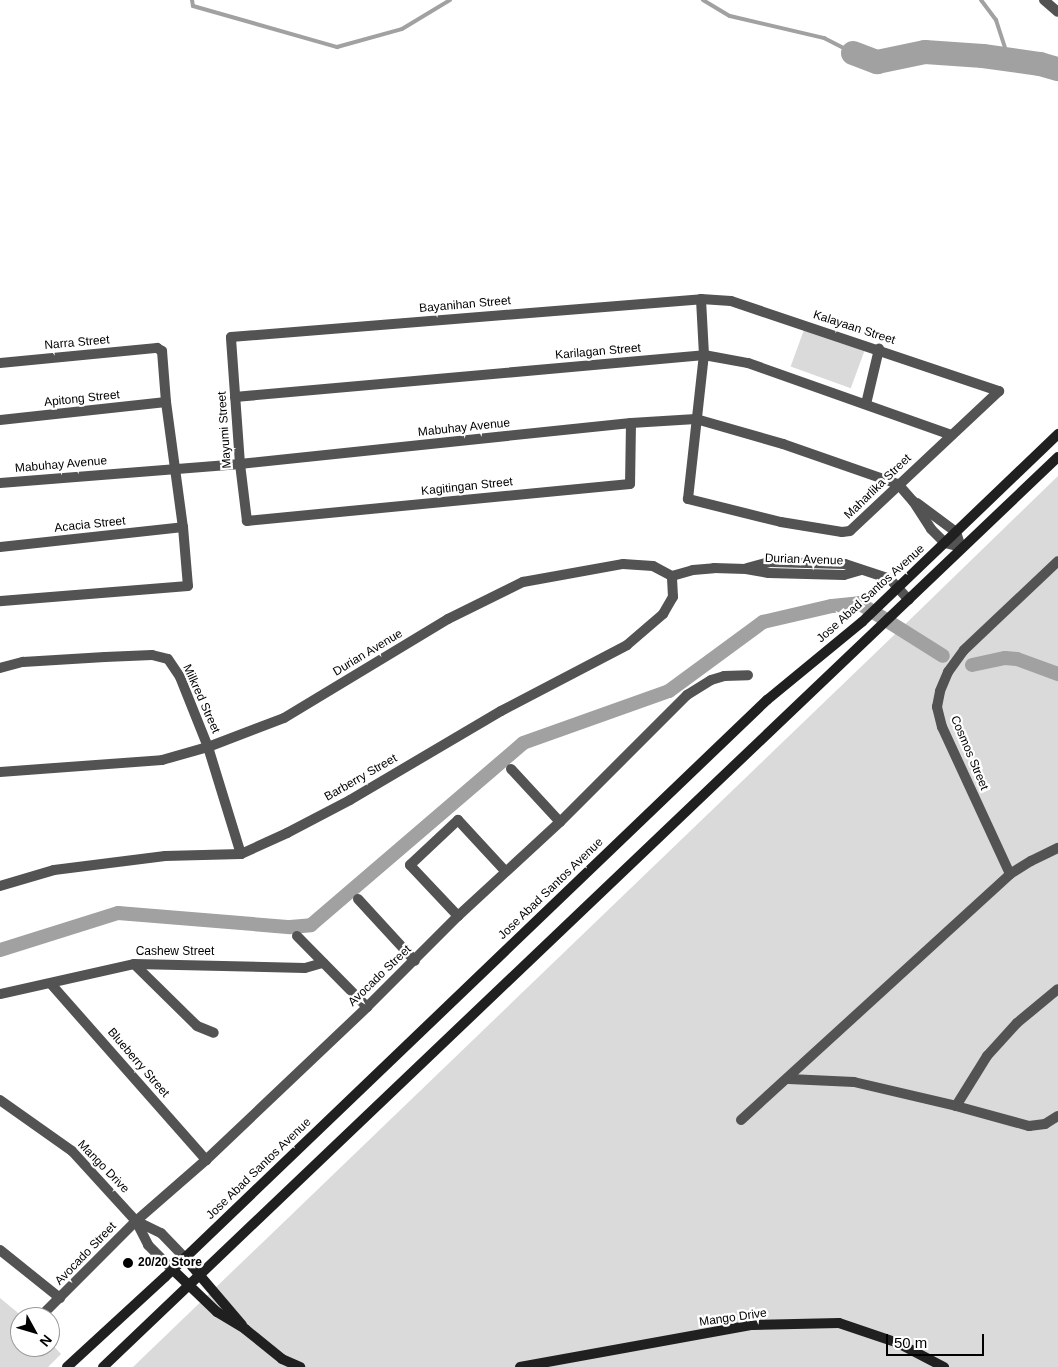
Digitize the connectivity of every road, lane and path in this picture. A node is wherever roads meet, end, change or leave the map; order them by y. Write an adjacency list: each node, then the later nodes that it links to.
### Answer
1 (701, 299): 2 (street, Bayanihan Street); 3 (street, Kalayaan Street); 4 (street)
2 (232, 337): 7 (street, Mayumi Street)
3 (879, 349): 6 (street, Kalayaan Street); 9 (street)
4 (704, 355): 7 (street, Karilagan Street); 9 (street, Karilagan Street); 10 (street)
5 (0, 363): 8 (street, Narra Street)
6 (998, 389): 14 (street, Maharlika Street)
7 (235, 397): 16 (street, Mayumi Street)
8 (166, 402): 11 (street, Apitong Street); 17 (street)
9 (866, 404): 14 (street, Karilagan Street)
10 (696, 419): 12 (street, Mabuhay Avenue); 19 (street, Mabuhay Avenue); 19 (street, Maharlika Street)
11 (0, 420)
12 (631, 423): 16 (street, Mabuhay Avenue); 21 (street, Kagitingan Street)
13 (1058, 434): 23 (main road, Jose Abad Santos Avenue)
14 (951, 435): 19 (street, Maharlika Street)
15 (1058, 457): 26 (main road)
16 (240, 464): 17 (street, Mabuhay Avenue); 21 (street, Mayumi Street)
17 (174, 468): 18 (street, Mabuhay Avenue); 22 (street)
18 (0, 483)
19 (898, 484): 20 (street, Mabuhay Avenue)
20 (913, 501): 23 (street, Mabuhay Avenue); 24 (street, Mabuhay Avenue)
21 (247, 521)
22 (183, 527): 25 (street, Acacia Street); 31 (street)
23 (956, 532): 24 (main road, Jose Abad Santos Avenue); 26 (street)
24 (945, 543): 26 (street); 29 (main road, Jose Abad Santos Avenue)
25 (0, 547)
26 (961, 547): 30 (main road)
27 (1058, 561): 41 (street, Cosmos Street)
28 (672, 576): 29 (street, Durian Avenue); 34 (street, Durian Avenue); 39 (street, Barberry Street)
29 (898, 588): 30 (street, Durian Avenue); 62 (main road, Jose Abad Santos Avenue)
30 (909, 600): 64 (main road)
31 (0, 601)
32 (0, 668): 34 (street, Milkred Street)
33 (748, 675): 37 (street, Avocado Street)
34 (208, 747): 36 (street, Durian Avenue); 39 (street, Milkred Street)
35 (511, 769): 37 (street)
36 (0, 772)
37 (560, 822): 40 (street, Avocado Street)
38 (1058, 848): 41 (street)
39 (240, 854): 42 (street, Barberry Street)
40 (505, 870): 44 (street, Avocado Street); 44 (street)
41 (1010, 874): 54 (street)
42 (0, 886)
43 (358, 899): 46 (street)
44 (458, 916): 46 (street, Avocado Street)
45 (297, 936): 47 (street)
46 (415, 961): 52 (street, Avocado Street)
47 (323, 963): 48 (street, Cashew Street); 52 (street)
48 (134, 964): 49 (street, Cashew Street); 53 (street)
49 (51, 984): 51 (street, Cashew Street); 59 (street, Blueberry Street)
50 (1058, 989): 56 (street)
51 (0, 994)
52 (367, 1007): 59 (street, Avocado Street)
53 (214, 1033)
54 (789, 1078): 56 (street); 58 (street)
55 (0, 1100): 60 (street, Mango Drive)
56 (956, 1106): 57 (street)
57 (1058, 1116)
58 (741, 1120)
59 (206, 1160): 60 (street, Avocado Street)
60 (136, 1220): 62 (street, Mango Drive); 63 (street, Mango Drive); 66 (street, Avocado Street)
61 (0, 1250): 66 (street)
62 (184, 1258): 63 (main road, Jose Abad Santos Avenue); 64 (main road, Mango Drive)
63 (173, 1270): 65 (main road, Mango Drive); 69 (main road, Jose Abad Santos Avenue)
64 (199, 1274): 65 (main road); 68 (main road, Mango Drive)
65 (188, 1284): 68 (main road, Mango Drive); 70 (main road)
66 (60, 1298): 67 (street, Avocado Street)
67 (51, 1307)
68 (245, 1329): 71 (main road, Mango Drive)
69 (67, 1367)
70 (102, 1367)
71 (300, 1367)
72 (520, 1367): 73 (main road, Mango Drive)
73 (944, 1367)

